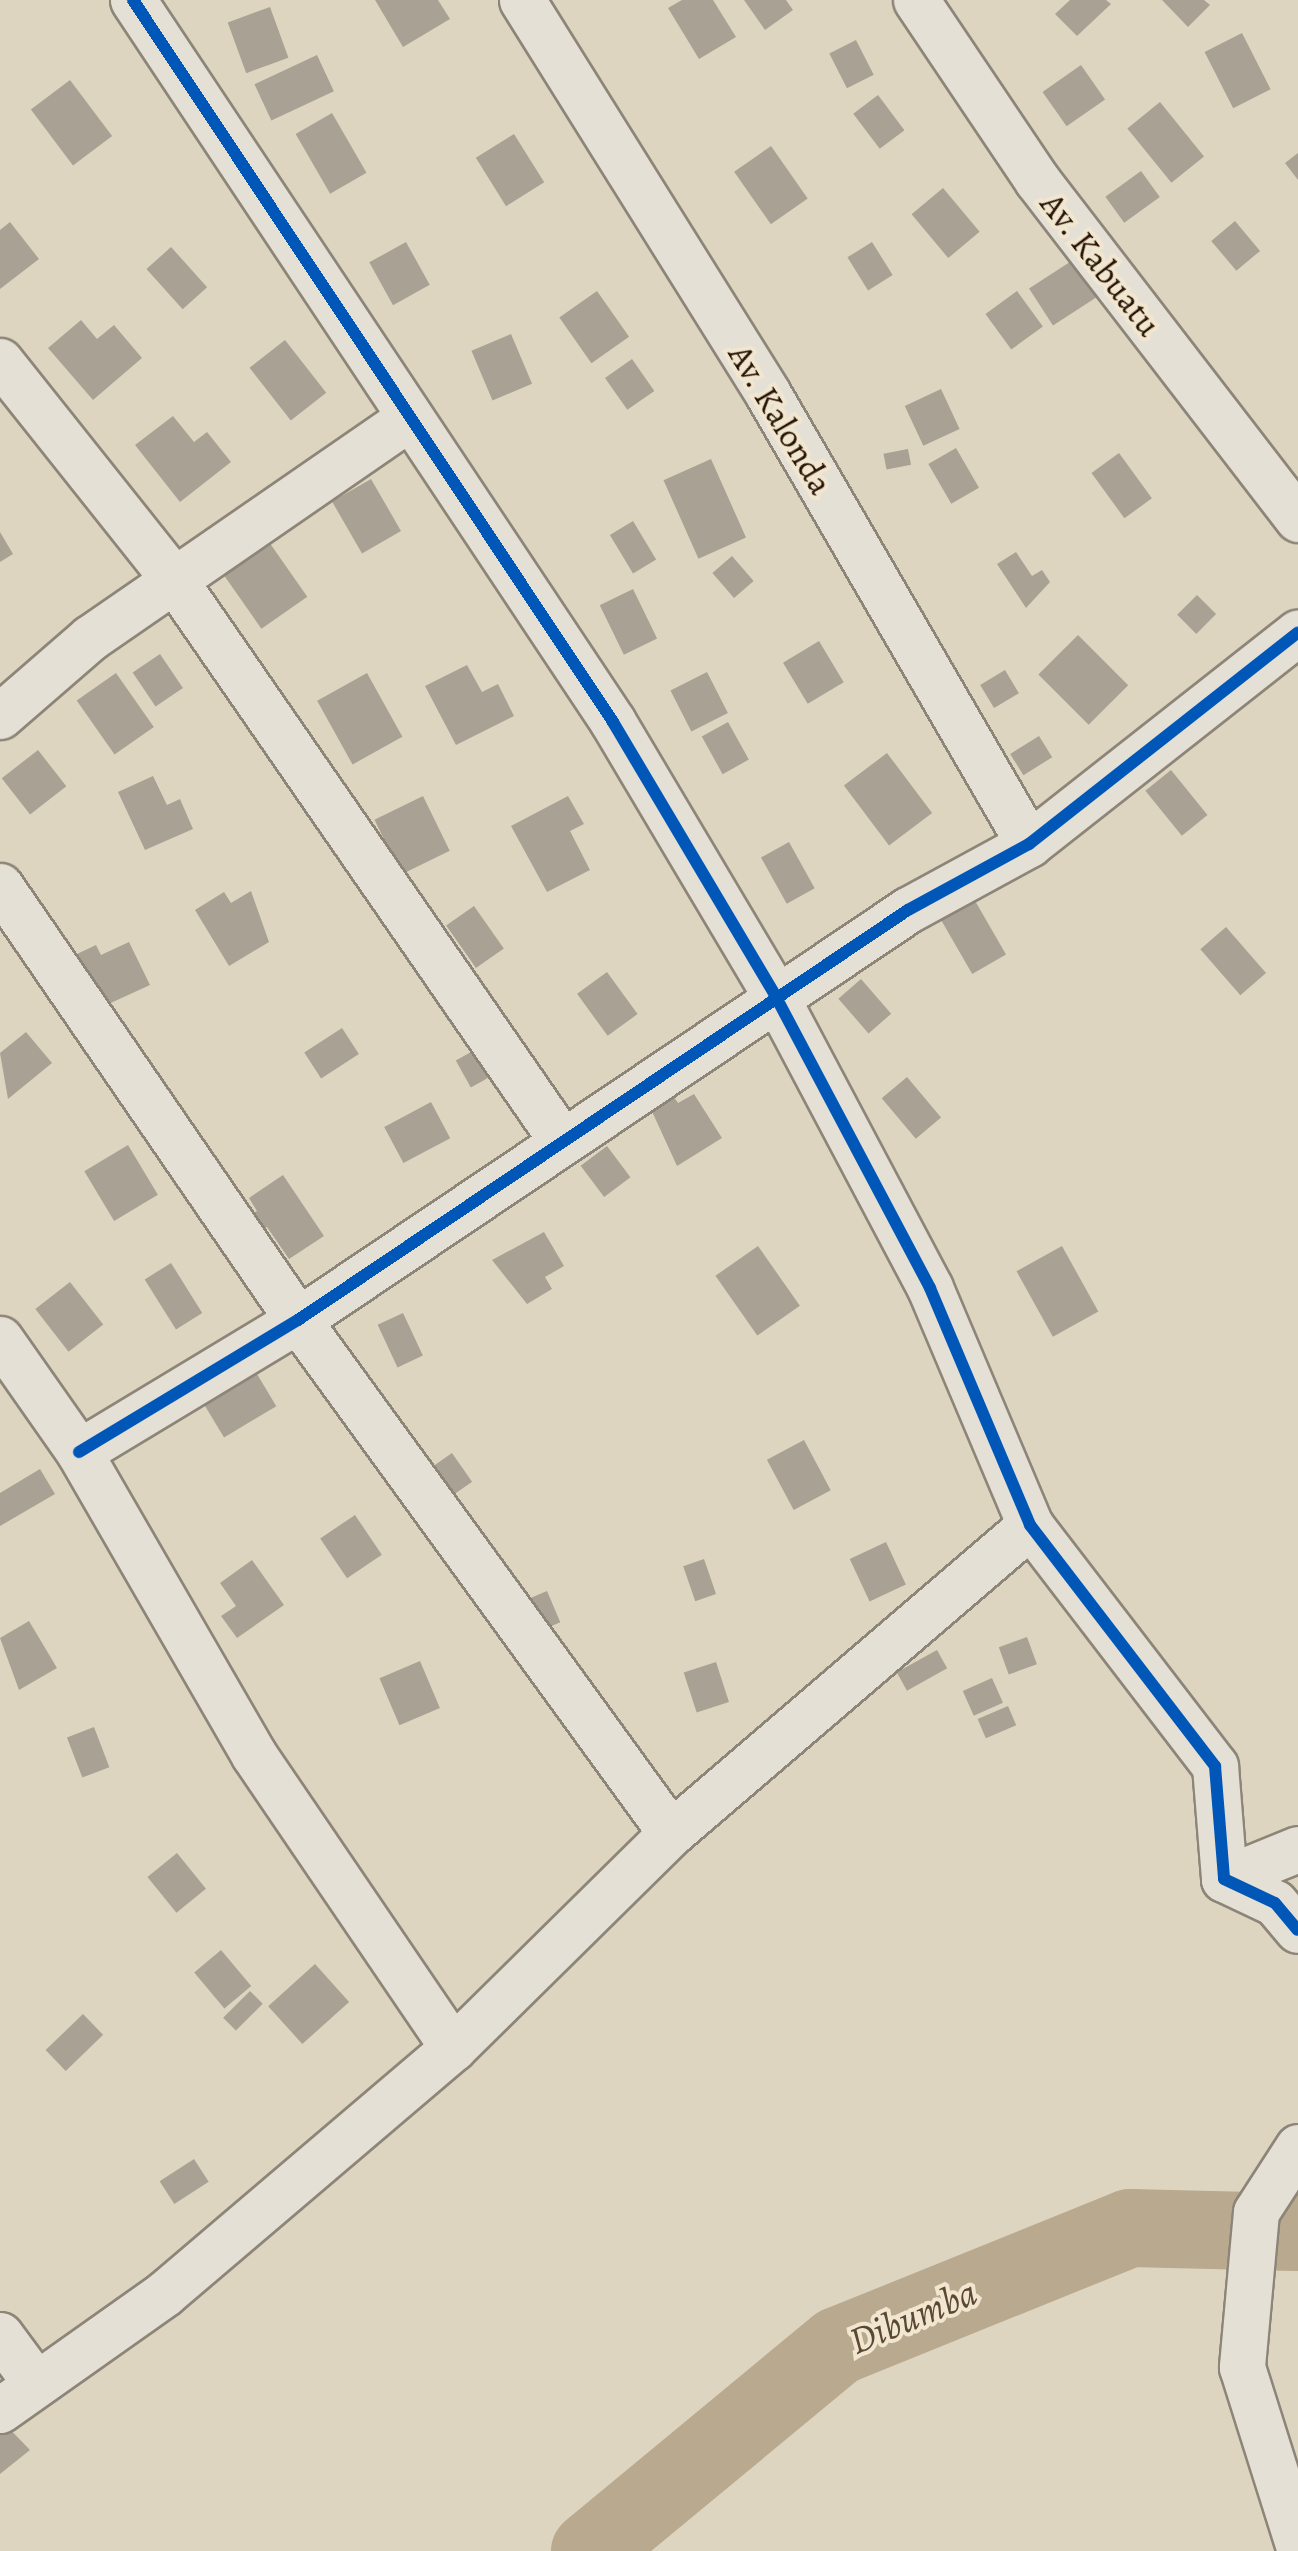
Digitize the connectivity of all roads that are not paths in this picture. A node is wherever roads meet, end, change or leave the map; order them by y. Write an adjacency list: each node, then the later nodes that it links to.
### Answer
1 (134, 0): 5 (street)
2 (522, 0): 10 (street, Av. Kalonda)
3 (916, 0): 6 (street, Av. Kabuatu)
4 (0, 361): 7 (street)
5 (408, 419): 7 (street); 12 (street)
6 (1298, 519)
7 (174, 581): 9 (street); 13 (street)
8 (1298, 632): 10 (street)
9 (0, 716)
10 (1029, 844): 12 (street)
11 (0, 886): 14 (street)
12 (776, 998): 13 (street); 17 (street)
13 (562, 1141): 14 (street)
14 (298, 1320): 16 (street); 18 (street)
15 (0, 1339): 16 (street)
16 (79, 1452): 22 (street)
17 (1030, 1525): 18 (street); 20 (street)
18 (671, 1834): 22 (street)
19 (1298, 1849): 20 (street)
20 (1224, 1879): 21 (street)
21 (1298, 1930)
22 (453, 2048): 25 (street)
23 (1298, 2146): 27 (street)
24 (0, 2335): 25 (street)
25 (34, 2382): 26 (street)
26 (0, 2410)
27 (1298, 2545)

